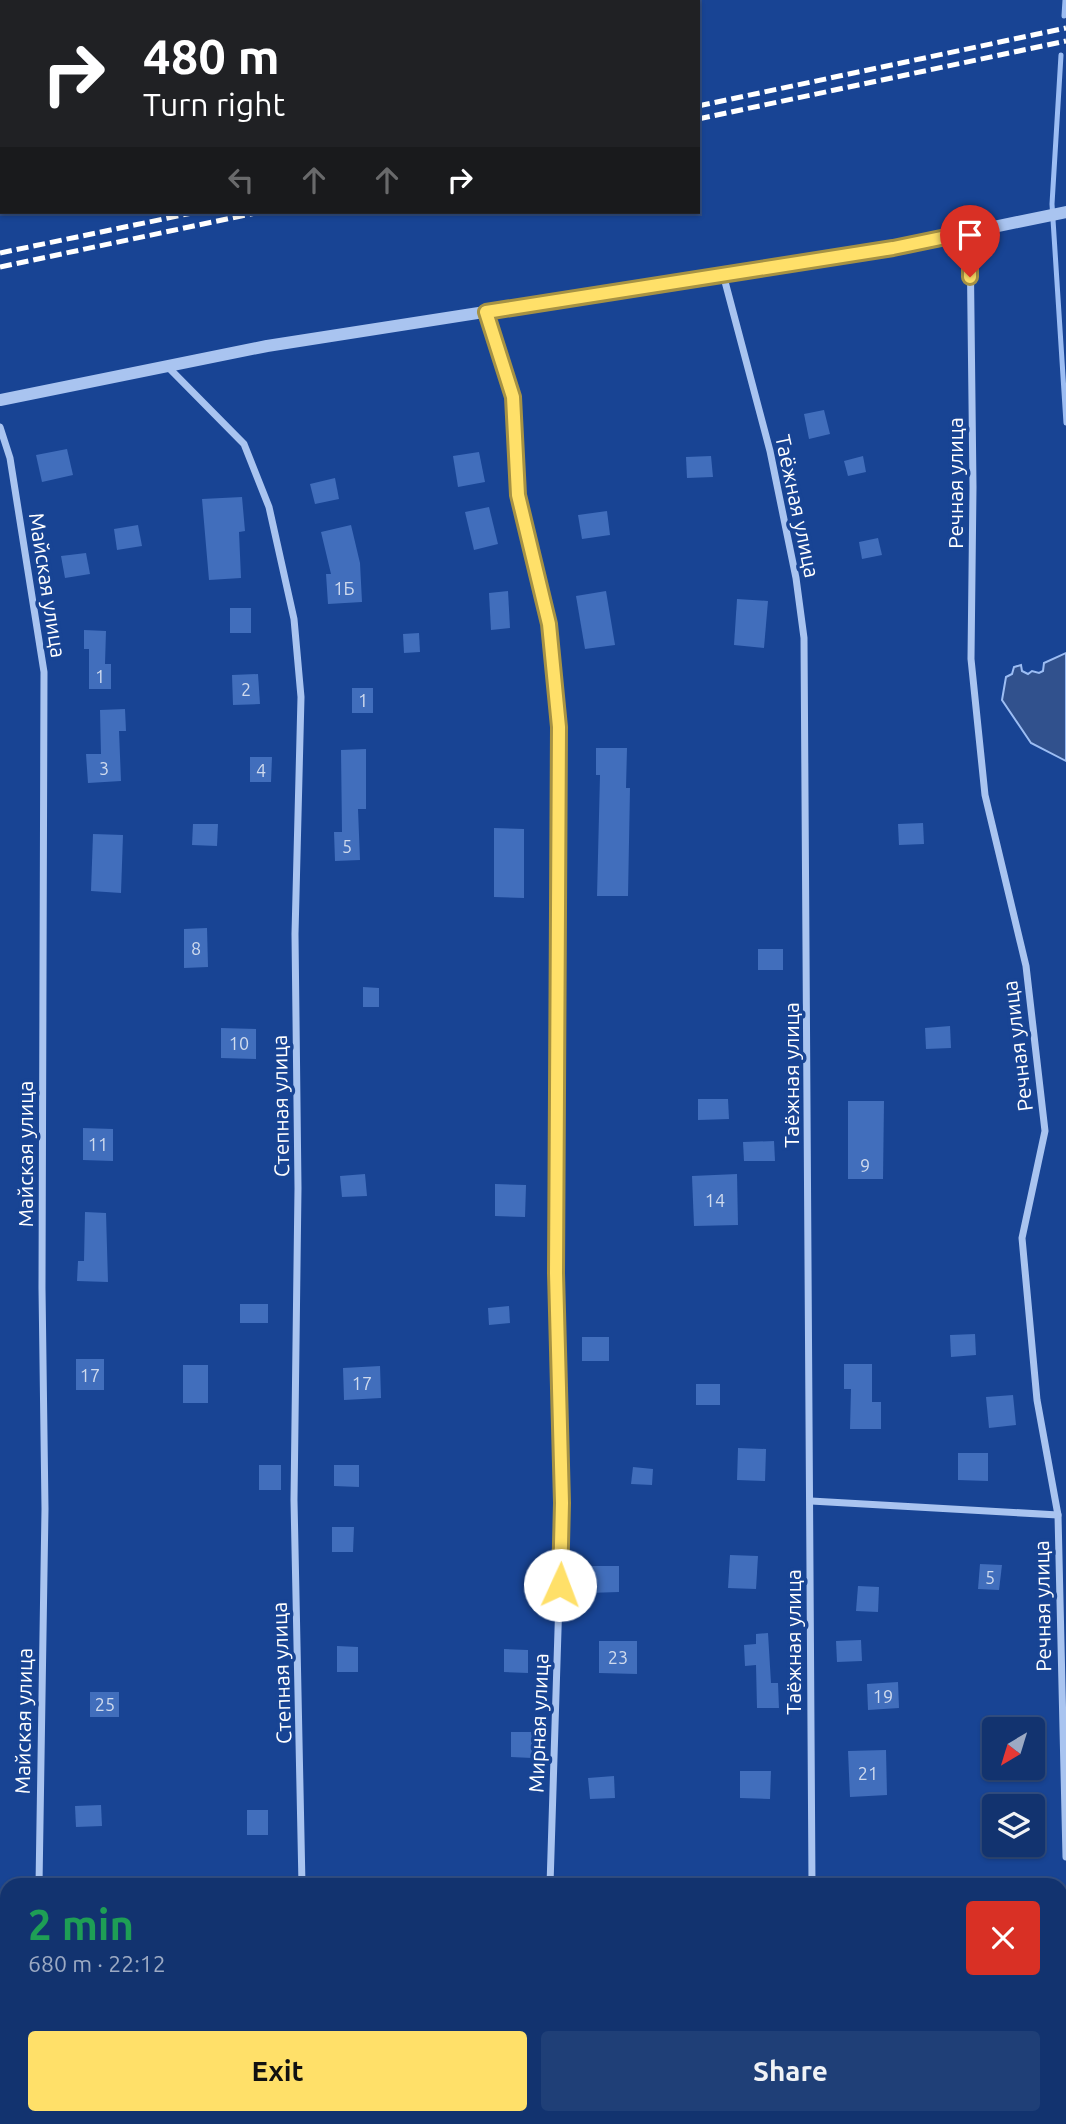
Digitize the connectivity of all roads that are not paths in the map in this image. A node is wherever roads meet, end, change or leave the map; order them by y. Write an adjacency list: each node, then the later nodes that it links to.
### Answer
1 (1066, 212): 2 (street)
2 (970, 232): 3 (street); 9 (street, Речная улица)
3 (723, 274): 4 (street); 8 (street, Таёжная улица)
4 (486, 312): 5 (street); 13 (street, Мирная улица)
5 (167, 366): 6 (street); 12 (street, Степная улица)
6 (0, 400)
7 (0, 427): 11 (street, Майская улица)
8 (810, 1501): 9 (street); 14 (street, Таёжная улица)
9 (1058, 1516): 10 (street, Речная улица)
10 (1066, 1857)
11 (39, 1878)
12 (303, 1878)
13 (550, 1878)
14 (812, 1878)

